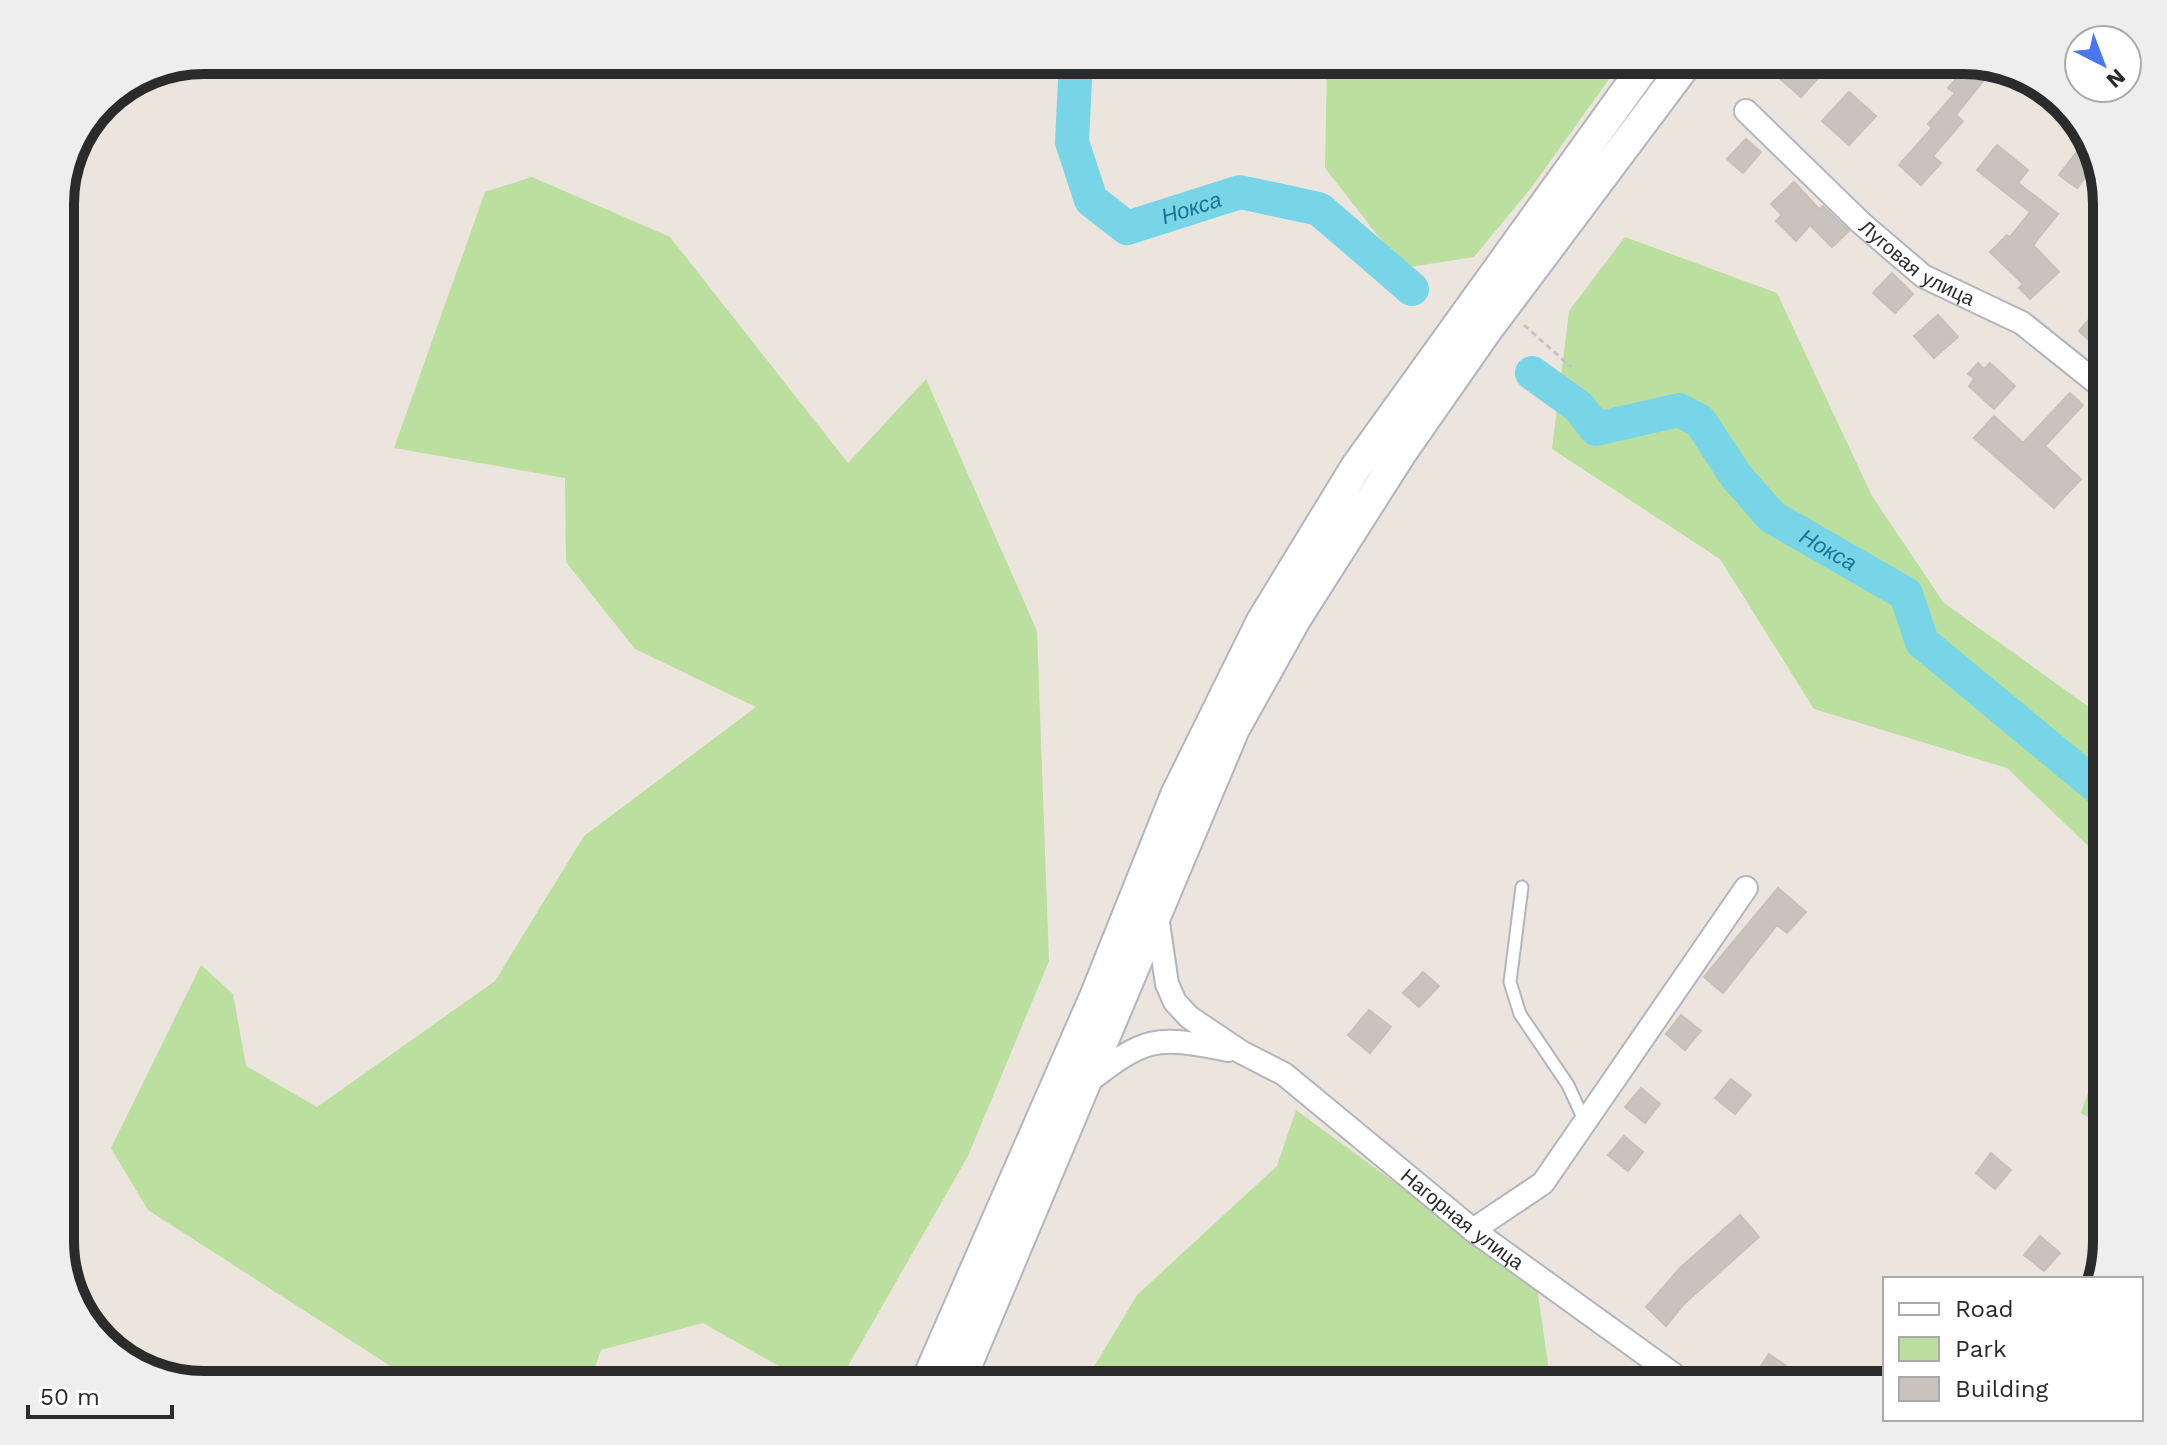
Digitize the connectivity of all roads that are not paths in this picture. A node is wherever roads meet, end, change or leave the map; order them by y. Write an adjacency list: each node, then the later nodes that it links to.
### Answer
1 (1639, 74): 12 (main road)
2 (1679, 74): 7 (main road)
3 (1746, 111): 4 (street, Луговая улица)
4 (2093, 380)
5 (1522, 887): 10 (lane)
6 (1746, 888): 10 (street)
7 (1157, 916): 8 (street); 9 (main road)
8 (1241, 1052): 9 (street); 11 (street, Нагорная улица)
9 (1081, 1087): 13 (main road)
10 (1585, 1122): 11 (street)
11 (1473, 1230): 14 (street, Нагорная улица)
12 (931, 1371)
13 (964, 1371)
14 (1669, 1371)

